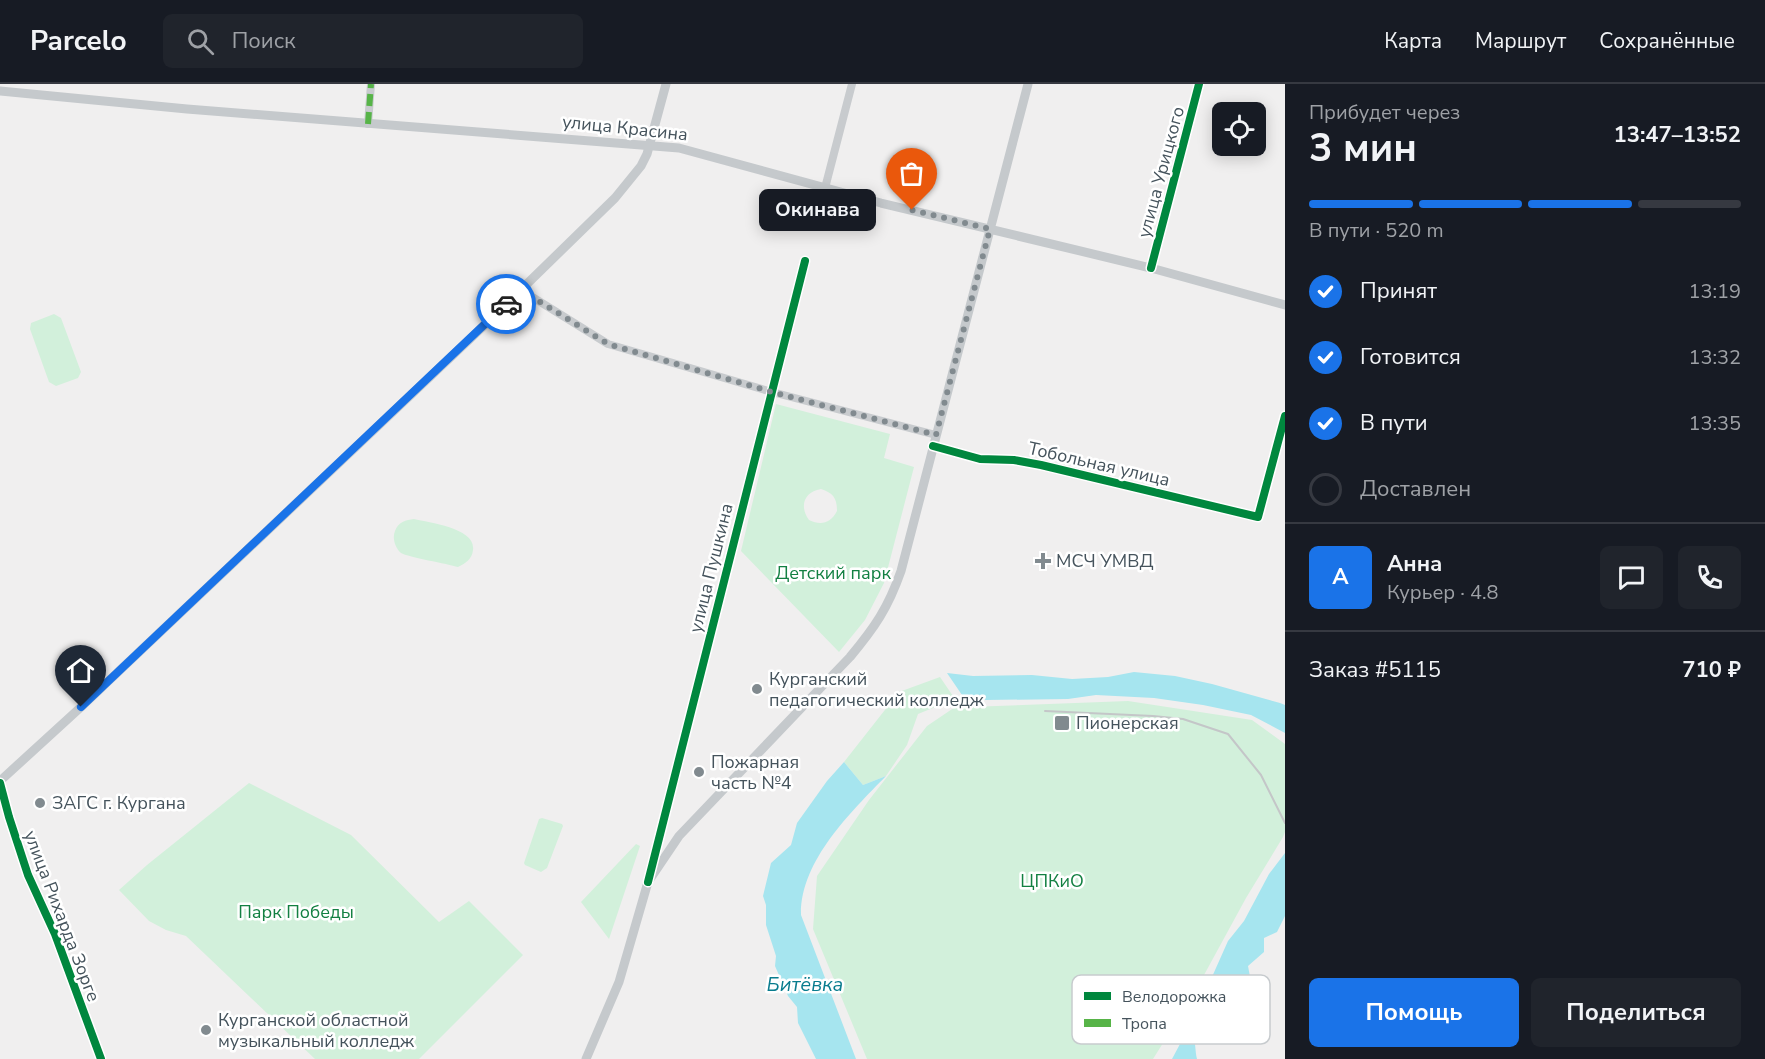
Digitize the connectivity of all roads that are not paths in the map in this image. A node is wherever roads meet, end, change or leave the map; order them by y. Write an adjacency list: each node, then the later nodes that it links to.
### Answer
1 (371, 84): 10 (street)
2 (666, 84): 11 (main road)
3 (852, 84): 12 (street)
4 (1028, 84): 13 (main road)
5 (1199, 84): 15 (street, улица Урицкого)
6 (0, 85): 8 (main road)
7 (0, 91): 8 (main road, улица Красина)
8 (16, 92): 9 (main road); 10 (main road, улица Красина)
9 (0, 99)
10 (368, 124): 11 (main road, улица Красина)
11 (650, 145): 12 (main road, улица Красина); 16 (main road)
12 (825, 188): 13 (main road, улица Красина)
13 (990, 229): 15 (main road, улица Красина); 20 (main road)
14 (805, 261): 18 (street, улица Пушкина)
15 (1151, 268): 17 (main road, улица Красина)
16 (521, 290): 18 (street); 22 (main road)
17 (1285, 305)
18 (772, 392): 20 (street); 23 (street, улица Пушкина)
19 (1285, 416): 21 (street, Тобольная улица)
20 (936, 435): 21 (main road)
21 (933, 446): 23 (main road)
22 (0, 782): 24 (street, улица Рихарда Зорге)
23 (648, 882): 25 (main road, улица Пушкина)
24 (101, 1059)
25 (586, 1059)

